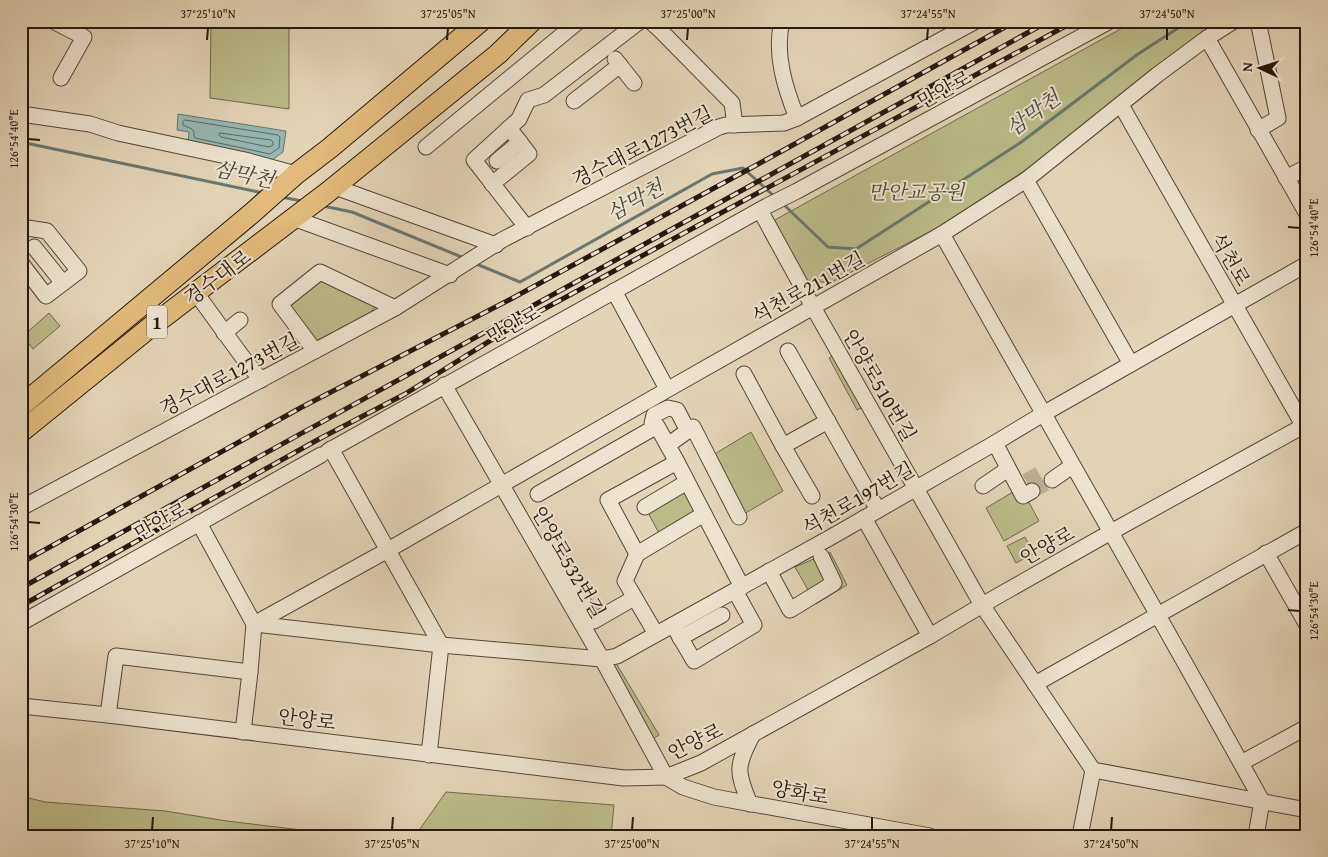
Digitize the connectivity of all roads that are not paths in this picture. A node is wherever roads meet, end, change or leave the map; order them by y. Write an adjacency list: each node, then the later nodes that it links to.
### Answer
1 (52, 21): 16 (street)
2 (481, 21): 30 (main road, 1)
3 (532, 21): 34 (main road, 1)
4 (579, 21): 15 (street)
5 (640, 21): 13 (street)
6 (650, 21): 23 (street)
7 (782, 21): 22 (street)
8 (976, 21): 22 (street, 경수대로1273번길)
9 (1110, 21): 35 (street, 만안로)
10 (1234, 21): 12 (street, 석천로211번길)
11 (1258, 21): 25 (street)
12 (1206, 38): 20 (street, 석천로211번길); 25 (street)
13 (606, 48): 14 (street); 18 (street)
14 (620, 65): 17 (street); 19 (street)
15 (511, 77): 18 (street); 27 (street)
16 (60, 78)
17 (634, 83)
18 (528, 100): 24 (street)
19 (574, 101)
20 (1121, 105): 32 (street, 석천로211번길); 49 (street, 석천로)
21 (21, 114): 30 (street)
22 (797, 118): 23 (street, 경수대로1273번길)
23 (735, 125): 39 (street, 경수대로1273번길)
24 (509, 128): 26 (street); 33 (street)
25 (1258, 130): 31 (street)
26 (520, 142): 28 (street); 33 (street)
27 (426, 147)
28 (497, 161)
29 (1307, 167): 31 (street)
30 (296, 174): 62 (main road, 경수대로 / 1)
31 (1286, 178): 36 (street)
32 (1026, 180): 40 (street, 석천로211번길); 57 (street)
33 (492, 184): 39 (street)
34 (331, 189): 37 (main road, 1); 41 (street)
35 (763, 208): 47 (street, 만안로); 50 (street, 안양로510번길)
36 (1307, 214)
37 (294, 217): 45 (street); 48 (main road, 경수대로 / 1)
38 (21, 228): 46 (street)
39 (527, 228): 41 (street, 경수대로1273번길)
40 (942, 234): 50 (street, 석천로211번길); 63 (street)
41 (494, 246): 45 (street, 경수대로1273번길)
42 (34, 247): 46 (street)
43 (21, 264): 46 (street)
44 (1307, 264): 49 (street, 석천로197번길)
45 (452, 273): 51 (street, 경수대로1273번길)
46 (63, 283)
47 (614, 291): 60 (street, 만안로); 61 (street)
48 (196, 293): 54 (street); 68 (main road, 경수대로 / 1)
49 (1235, 306): 57 (street, 석천로197번길); 66 (street, 석천로)
50 (813, 307): 61 (street, 석천로211번길); 81 (street, 안양로510번길)
51 (395, 308): 55 (street, 경수대로1273번길); 55 (street)
52 (368, 316): 55 (street)
53 (240, 320): 54 (street)
54 (224, 333): 59 (street)
55 (312, 348): 59 (street, 경수대로1273번길)
56 (788, 350): 64 (street)
57 (1131, 364): 63 (street, 석천로197번길)
58 (744, 374): 71 (street)
59 (261, 380): 85 (street, 경수대로1273번길)
60 (444, 385): 72 (street, 만안로); 78 (street, 안양로532번길)
61 (667, 389): 78 (street, 석천로211번길)
62 (21, 406)
63 (1043, 414): 70 (street, 석천로197번길); 74 (street)
64 (828, 421): 71 (street); 86 (street)
65 (652, 423): 67 (street)
66 (1306, 427): 92 (street, 안양로)
67 (688, 430): 69 (street); 88 (street)
68 (21, 432)
69 (668, 444): 73 (street); 82 (street)
70 (995, 444): 75 (street); 81 (street, 석천로197번길)
71 (783, 446): 83 (street)
72 (327, 452): 90 (street, 만안로); 94 (street)
73 (677, 462): 77 (street); 95 (street)
74 (1070, 462): 76 (street); 92 (street)
75 (1008, 470): 79 (street); 80 (street)
76 (1049, 475)
77 (687, 482): 84 (street); 87 (street)
78 (502, 484): 94 (street); 111 (street, 안양로532번길)
79 (983, 486)
80 (1025, 486)
81 (915, 488): 86 (street, 석천로197번길); 101 (street, 안양로510번길)
82 (538, 494)
83 (812, 496)
84 (645, 507)
85 (21, 508)
86 (878, 510): 89 (street, 석천로197번길)
87 (704, 514): 95 (street); 99 (street)
88 (739, 517)
89 (864, 518): 98 (street, 석천로197번길); 109 (street)
90 (199, 523): 104 (street, 만안로); 105 (street)
91 (1307, 531): 96 (street)
92 (1111, 532): 101 (street, 안양로); 102 (street)
93 (549, 542): 100 (street)
94 (388, 550): 105 (street); 110 (street)
95 (637, 554): 100 (street)
96 (1266, 554): 102 (street); 106 (street)
97 (821, 556): 98 (street)
98 (769, 571): 99 (street, 석천로197번길)
99 (740, 592): 107 (street, 석천로197번길); 107 (street)
100 (634, 598): 108 (street)
101 (982, 605): 109 (street, 안양로); 113 (street, 안양로510번길)
102 (1158, 614): 113 (street); 120 (street)
103 (722, 615): 107 (street)
104 (21, 623)
105 (254, 624): 110 (street); 112 (street)
106 (1307, 625)
107 (677, 631): 108 (street, 석천로197번길)
108 (656, 634): 111 (street, 석천로197번길)
109 (930, 636): 118 (street, 안양로)
110 (441, 645): 111 (street); 119 (street)
111 (602, 659): 122 (street, 안양로532번길)
112 (250, 672): 115 (street); 117 (street)
113 (1035, 684): 121 (street, 안양로510번길)
114 (21, 706): 115 (street, 안양로)
115 (108, 715): 117 (street, 안양로)
116 (1307, 727): 120 (street)
117 (243, 732): 119 (street, 안양로)
118 (753, 734): 122 (street, 안양로); 124 (street)
119 (429, 755): 122 (street, 안양로)
120 (1240, 763): 123 (street)
121 (1093, 770): 123 (street); 127 (street)
122 (666, 777): 124 (street, 양화로)
123 (1262, 801): 125 (street); 128 (street)
124 (750, 804): 126 (street, 양화로)
125 (1307, 810)
126 (930, 836)
127 (1080, 836)
128 (1256, 836)

